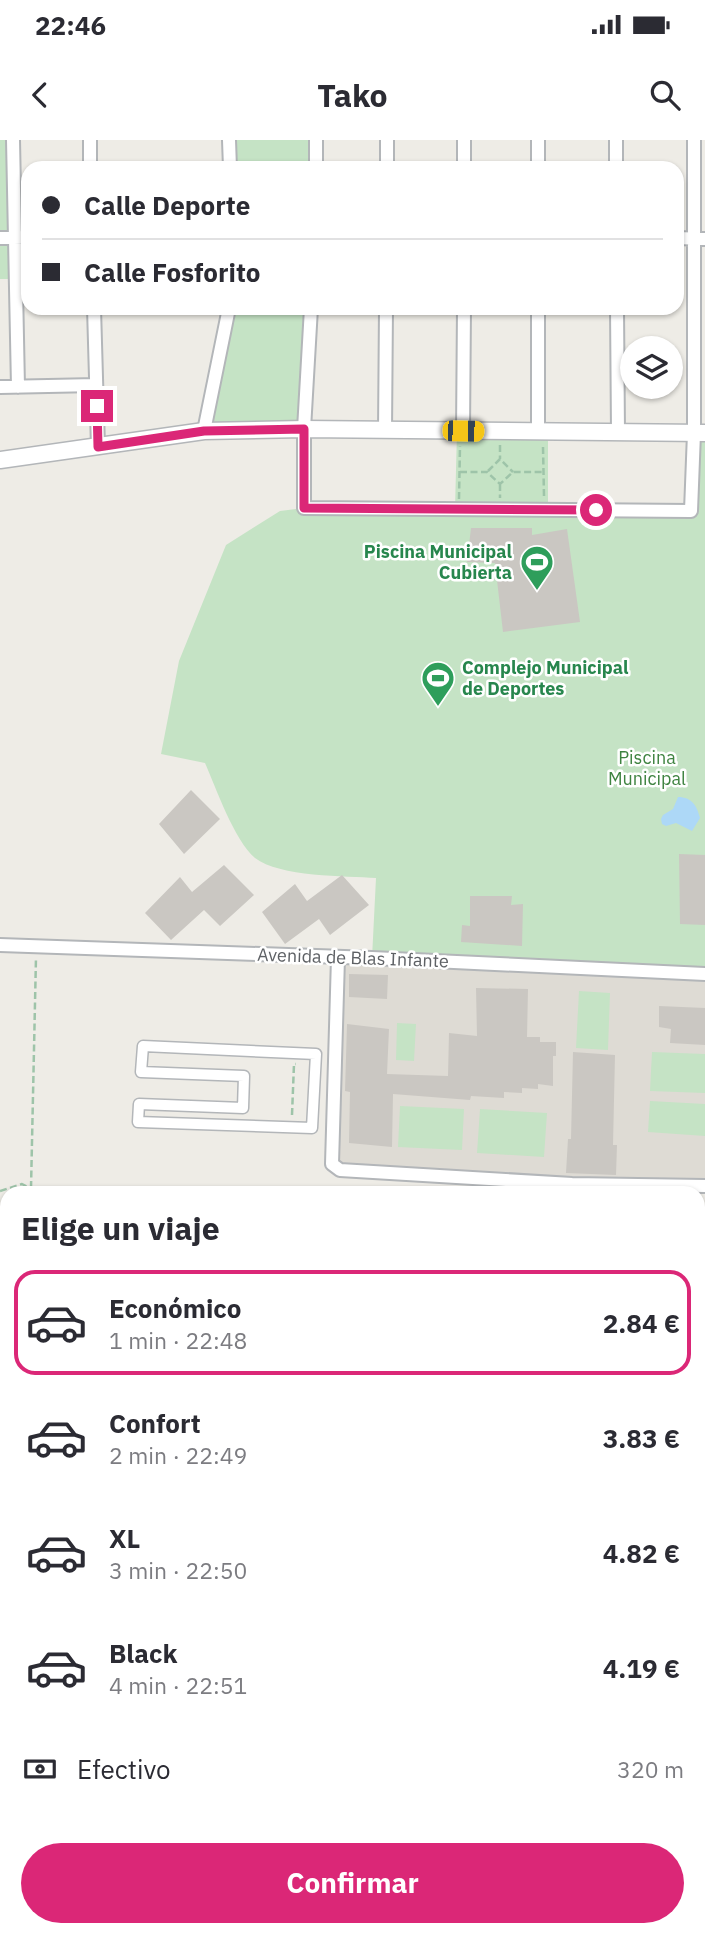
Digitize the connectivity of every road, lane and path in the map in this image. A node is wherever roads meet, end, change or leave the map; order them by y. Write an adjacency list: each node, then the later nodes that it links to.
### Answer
1 (13, 140): 17 (street)
2 (90, 140): 10 (street)
3 (229, 140): 11 (street)
4 (316, 140): 12 (street)
5 (387, 140): 13 (street)
6 (464, 140): 14 (street)
7 (538, 140): 15 (street)
8 (616, 140): 16 (street)
9 (694, 140): 19 (street)
10 (90, 161)
11 (230, 161)
12 (316, 161)
13 (387, 161)
14 (464, 161)
15 (538, 161)
16 (616, 161)
17 (21, 237): 18 (street); 29 (street)
18 (0, 238)
19 (699, 239): 36 (street)
20 (94, 315): 27 (street)
21 (228, 315): 31 (street)
22 (311, 315): 30 (street)
23 (386, 315): 32 (street)
24 (464, 315): 33 (street)
25 (538, 315): 34 (street)
26 (617, 315): 35 (street)
27 (96, 385): 29 (street); 37 (street)
28 (0, 387): 29 (street)
29 (18, 387)
30 (304, 429): 31 (street); 32 (street); 43 (street)
31 (204, 431): 37 (street)
32 (385, 431): 33 (street)
33 (461, 431): 34 (street); 39 (path)
34 (540, 432): 35 (street); 42 (path)
35 (618, 433): 36 (street)
36 (699, 433): 44 (street)
37 (98, 447): 38 (street)
38 (0, 460)
39 (460, 471): 40 (path); 43 (path)
40 (487, 472): 41 (path); 41 (path)
41 (513, 472): 42 (path)
42 (544, 472): 44 (path)
43 (459, 509): 44 (street)
44 (544, 510)
45 (0, 945): 46 (street, Avenida de Blas Infante)
46 (36, 946): 47 (street, Avenida de Blas Infante); 50 (path)
47 (338, 958): 48 (street, Avenida de Blas Infante); 51 (street)
48 (705, 974)
49 (312, 1128): 49 (street)
50 (31, 1186)
51 (705, 1186)

